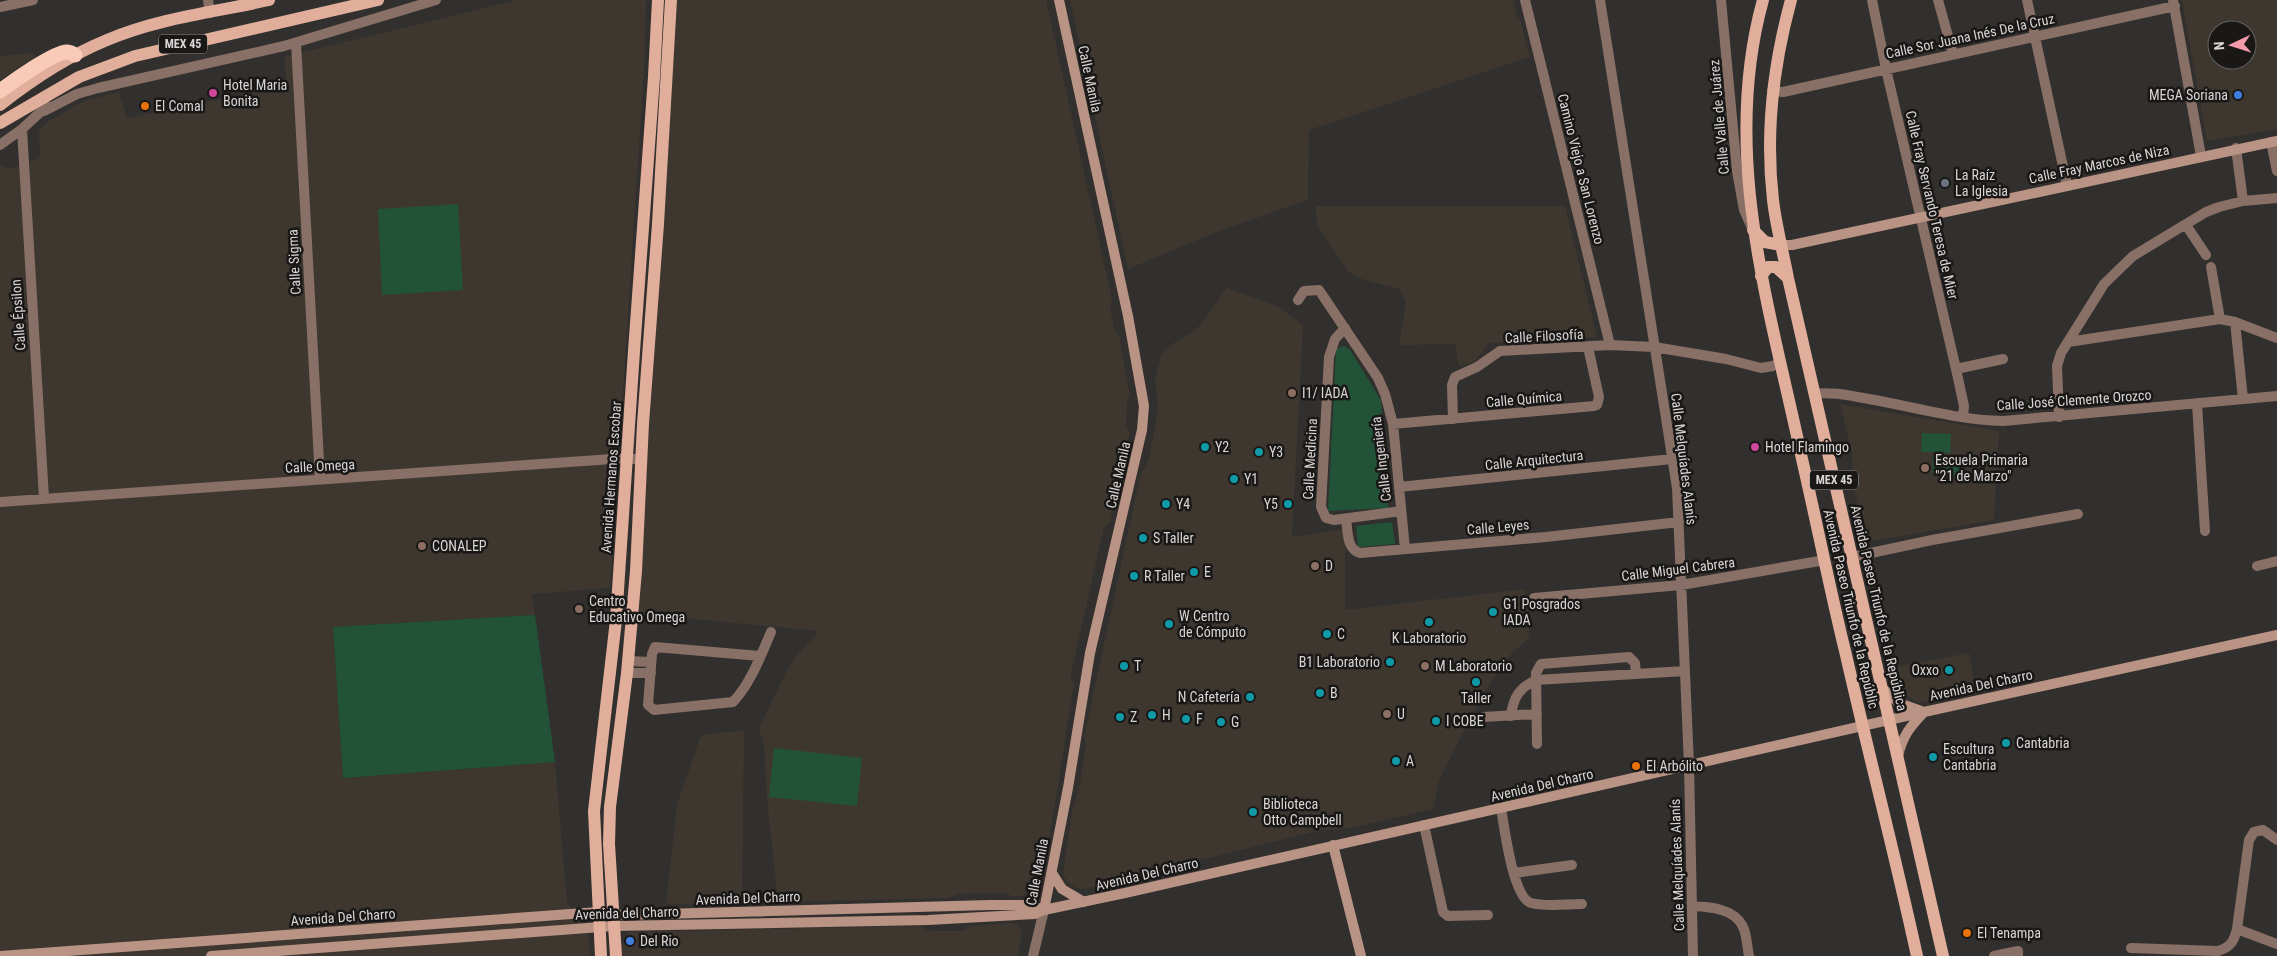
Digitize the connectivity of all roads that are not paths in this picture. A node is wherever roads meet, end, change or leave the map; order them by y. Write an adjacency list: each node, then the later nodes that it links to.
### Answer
1 (33, 0): 18 (street)
2 (208, 0): 19 (street)
3 (269, 0): 19 (main road, MEX 45)
4 (378, 0): 27 (main road, MEX 45)
5 (436, 0): 21 (street)
6 (658, 0): 22 (main road, Avenida Hermanos Escobar)
7 (671, 0): 25 (main road, Avenida Hermanos Escobar)
8 (1059, 0): 118 (street, Calle Manila)
9 (1525, 0): 58 (street, Camino Viejo a San Lorenzo)
10 (1600, 0): 60 (street, Calle Melquíades Alanís)
11 (1721, 0): 46 (street, Calle Valle de Juárez)
12 (1763, 0): 46 (main road, Avenida Paseo Triunfo de la Repúblic / MEX 45)
13 (1790, 0): 29 (main road, Avenida Paseo Triunfo de la República / MEX 45)
14 (1872, 0): 26 (street, Calle Fray Servando Teresa de Mier)
15 (1938, 0): 23 (street)
16 (2027, 0): 20 (street)
17 (2174, 3): 20 (street, Calle Sor Juana Inés De la Cruz); 37 (street)
18 (0, 7)
19 (210, 13): 24 (main road, MEX 45)
20 (2034, 36): 23 (street, Calle Sor Juana Inés De la Cruz); 39 (street)
21 (296, 43): 31 (street); 75 (street, Calle Sigma)
22 (656, 52): 25 (main road); 43 (main road, Avenida Hermanos Escobar)
23 (1953, 54): 26 (street, Calle Sor Juana Inés De la Cruz)
24 (75, 55): 28 (highway); 30 (main road, MEX 45)
25 (668, 56): 44 (main road, Avenida Hermanos Escobar)
26 (1886, 69): 29 (street, Calle Sor Juana Inés De la Cruz); 42 (street, Calle Fray Servando Teresa de Mier)
27 (62, 86): 31 (street); 32 (main road, MEX 45)
28 (0, 91)
29 (1772, 91): 47 (main road, Avenida Paseo Triunfo de la República / MEX 45)
30 (0, 105)
31 (44, 110): 33 (street)
32 (0, 123)
33 (22, 129): 35 (street); 77 (street, Calle Épsilon)
34 (2274, 141): 36 (street, Calle Fray Marcos de Niza); 38 (street)
35 (0, 145)
36 (2236, 148): 37 (street, Calle Fray Marcos de Niza); 41 (street)
37 (2200, 156): 39 (street, Calle Fray Marcos de Niza)
38 (2277, 171)
39 (2067, 184): 42 (street, Calle Fray Marcos de Niza)
40 (2277, 198): 41 (street)
41 (2243, 201): 45 (street)
42 (1921, 217): 47 (street, Calle Fray Marcos de Niza); 63 (street, Calle Fray Servando Teresa de Mier)
43 (644, 222): 44 (main road); 72 (main road, Avenida Hermanos Escobar)
44 (658, 224): 74 (main road, Avenida Hermanos Escobar)
45 (2186, 225): 48 (street); 57 (street)
46 (1753, 230): 47 (main road); 50 (main road, Avenida Paseo Triunfo de la Repúblic / MEX 45)
47 (1781, 245): 51 (main road, Avenida Paseo Triunfo de la República / MEX 45)
48 (2206, 255)
49 (2211, 267): 53 (street)
50 (1761, 276): 51 (main road); 62 (main road, Avenida Paseo Triunfo de la Repúblic / MEX 45)
51 (1788, 278): 64 (main road, Avenida Paseo Triunfo de la República / MEX 45)
52 (1298, 300): 55 (street, Calle Ingeniería)
53 (2220, 319): 54 (street); 57 (street)
54 (2235, 322): 56 (street); 66 (street)
55 (1345, 328): 71 (street, Calle Ingeniería); 81 (street, Calle Medicina)
56 (2277, 338)
57 (2068, 342): 69 (street)
58 (1610, 345): 59 (street, Calle Filosofía); 60 (street, Calle Filosofía)
59 (1588, 347): 70 (street, Calle Filosofía); 70 (street, Calle Química)
60 (1654, 347): 62 (street); 73 (street, Calle Melquíades Alanís)
61 (2003, 359): 63 (street)
62 (1780, 362): 86 (main road, Avenida Paseo Triunfo de la Repúblic / MEX 45)
63 (1956, 369): 68 (street, Calle Fray Servando Teresa de Mier)
64 (1814, 394): 68 (street, Calle José Clemente Orozco); 85 (main road, Avenida Paseo Triunfo de la República / MEX 45)
65 (2277, 396): 66 (street, Calle José Clemente Orozco)
66 (2242, 400): 67 (street, Calle José Clemente Orozco)
67 (2197, 404): 69 (street, Calle José Clemente Orozco); 83 (street)
68 (1963, 417): 69 (street, Calle José Clemente Orozco)
69 (2059, 417)
70 (1453, 419): 71 (street, Calle Química)
71 (1393, 424): 76 (street, Calle Ingeniería)
72 (627, 458): 74 (street, Calle Omega); 75 (street, Calle Omega); 89 (main road, Avenida Hermanos Escobar)
73 (1672, 459): 76 (street, Calle Arquitectura); 82 (street, Calle Melquíades Alanís)
74 (641, 460): 90 (main road, Avenida Hermanos Escobar)
75 (320, 479): 77 (street, Calle Omega)
76 (1399, 487): 79 (street, Calle Ingeniería)
77 (44, 498): 78 (street, Calle Omega)
78 (0, 502)
79 (1401, 511): 81 (street, Calle Medicina); 84 (street, Calle Ingeniería)
80 (2078, 514): 85 (street)
81 (1346, 518): 84 (street, Calle Leyes)
82 (1679, 522): 84 (street, Calle Leyes); 91 (street, Calle Melquíades Alanís)
83 (2205, 531)
84 (1405, 549)
85 (1852, 557): 101 (main road, Avenida Paseo Triunfo de la República / MEX 45)
86 (1824, 560): 91 (street, Calle Miguel Cabrera); 107 (main road, Avenida Paseo Triunfo de la Repúblic / MEX 45)
87 (2277, 562): 88 (street)
88 (2257, 566)
89 (619, 570): 90 (main road); 109 (main road, Avenida Hermanos Escobar)
90 (636, 571): 96 (main road, Avenida Hermanos Escobar)
91 (1681, 585): 92 (street, Calle Miguel Cabrera); 98 (street, Calle Melquíades Alanís)
92 (1534, 598)
93 (771, 632): 95 (street)
94 (2277, 635): 102 (street, Avenida Del Charro)
95 (760, 656): 97 (street); 97 (street)
96 (627, 667): 97 (street); 110 (main road, Avenida Hermanos Escobar)
97 (651, 668)
98 (1685, 671): 99 (street); 112 (street, Calle Melquíades Alanís)
99 (1636, 674): 100 (street); 100 (street)
100 (1536, 680): 103 (street); 104 (street)
101 (1881, 687): 102 (street); 106 (main road, Avenida Paseo Triunfo de la República / MEX 45)
102 (1924, 712): 106 (street, Avenida Del Charro); 111 (street)
103 (1537, 714): 104 (street); 108 (street)
104 (1511, 716): 105 (street)
105 (1483, 717)
106 (1889, 720): 107 (street, Avenida Del Charro); 111 (main road, Avenida Paseo Triunfo de la República / MEX 45)
107 (1862, 726): 112 (street, Avenida Del Charro); 141 (main road, Avenida Paseo Triunfo de la Repúblic / MEX 45)
108 (1538, 744)
109 (602, 747): 110 (main road); 124 (main road, Avenida Hermanos Escobar)
110 (616, 748): 127 (main road, Avenida Hermanos Escobar)
111 (1898, 757): 142 (main road, Avenida Paseo Triunfo de la República / MEX 45)
112 (1688, 765): 113 (street, Avenida Del Charro); 122 (street, Calle Melquíades Alanís)
113 (1500, 808): 114 (street, Avenida Del Charro); 119 (street)
114 (1424, 825): 116 (street, Avenida Del Charro); 125 (street)
115 (2277, 840): 129 (street)
116 (1333, 845): 120 (street, Avenida Del Charro); 138 (street)
117 (1572, 865): 119 (street)
118 (1052, 873): 120 (street); 123 (street, Calle Manila)
119 (1514, 873): 121 (street)
120 (1084, 902): 123 (street, Avenida Del Charro)
121 (1582, 904)
122 (1692, 906): 139 (street, Calle Melquíades Alanís); 140 (street)
123 (1044, 910): 127 (street, Avenida del Charro); 137 (street, Calle Manila)
124 (598, 912): 126 (street, Avenida Del Charro); 127 (street, Avenida Del Charro); 128 (main road, Avenida Hermanos Escobar)
125 (1488, 915)
126 (540, 916): 130 (street); 133 (street, Avenida Del Charro)
127 (613, 920): 128 (street, Avenida del Charro); 136 (main road, Avenida Hermanos Escobar)
128 (599, 927): 130 (street, Avenida del Charro); 135 (main road, Avenida Hermanos Escobar)
129 (2237, 929): 131 (street); 132 (street)
130 (541, 931): 134 (street, Avenida del Charro)
131 (2277, 944)
132 (2131, 948)
133 (0, 956)
134 (211, 956)
135 (600, 956)
136 (616, 956)
137 (1033, 956)
138 (1361, 956)
139 (1694, 956)
140 (1749, 956)
141 (1917, 956)
142 (1943, 956)
143 (1994, 956): 144 (street)
144 (2018, 956)

